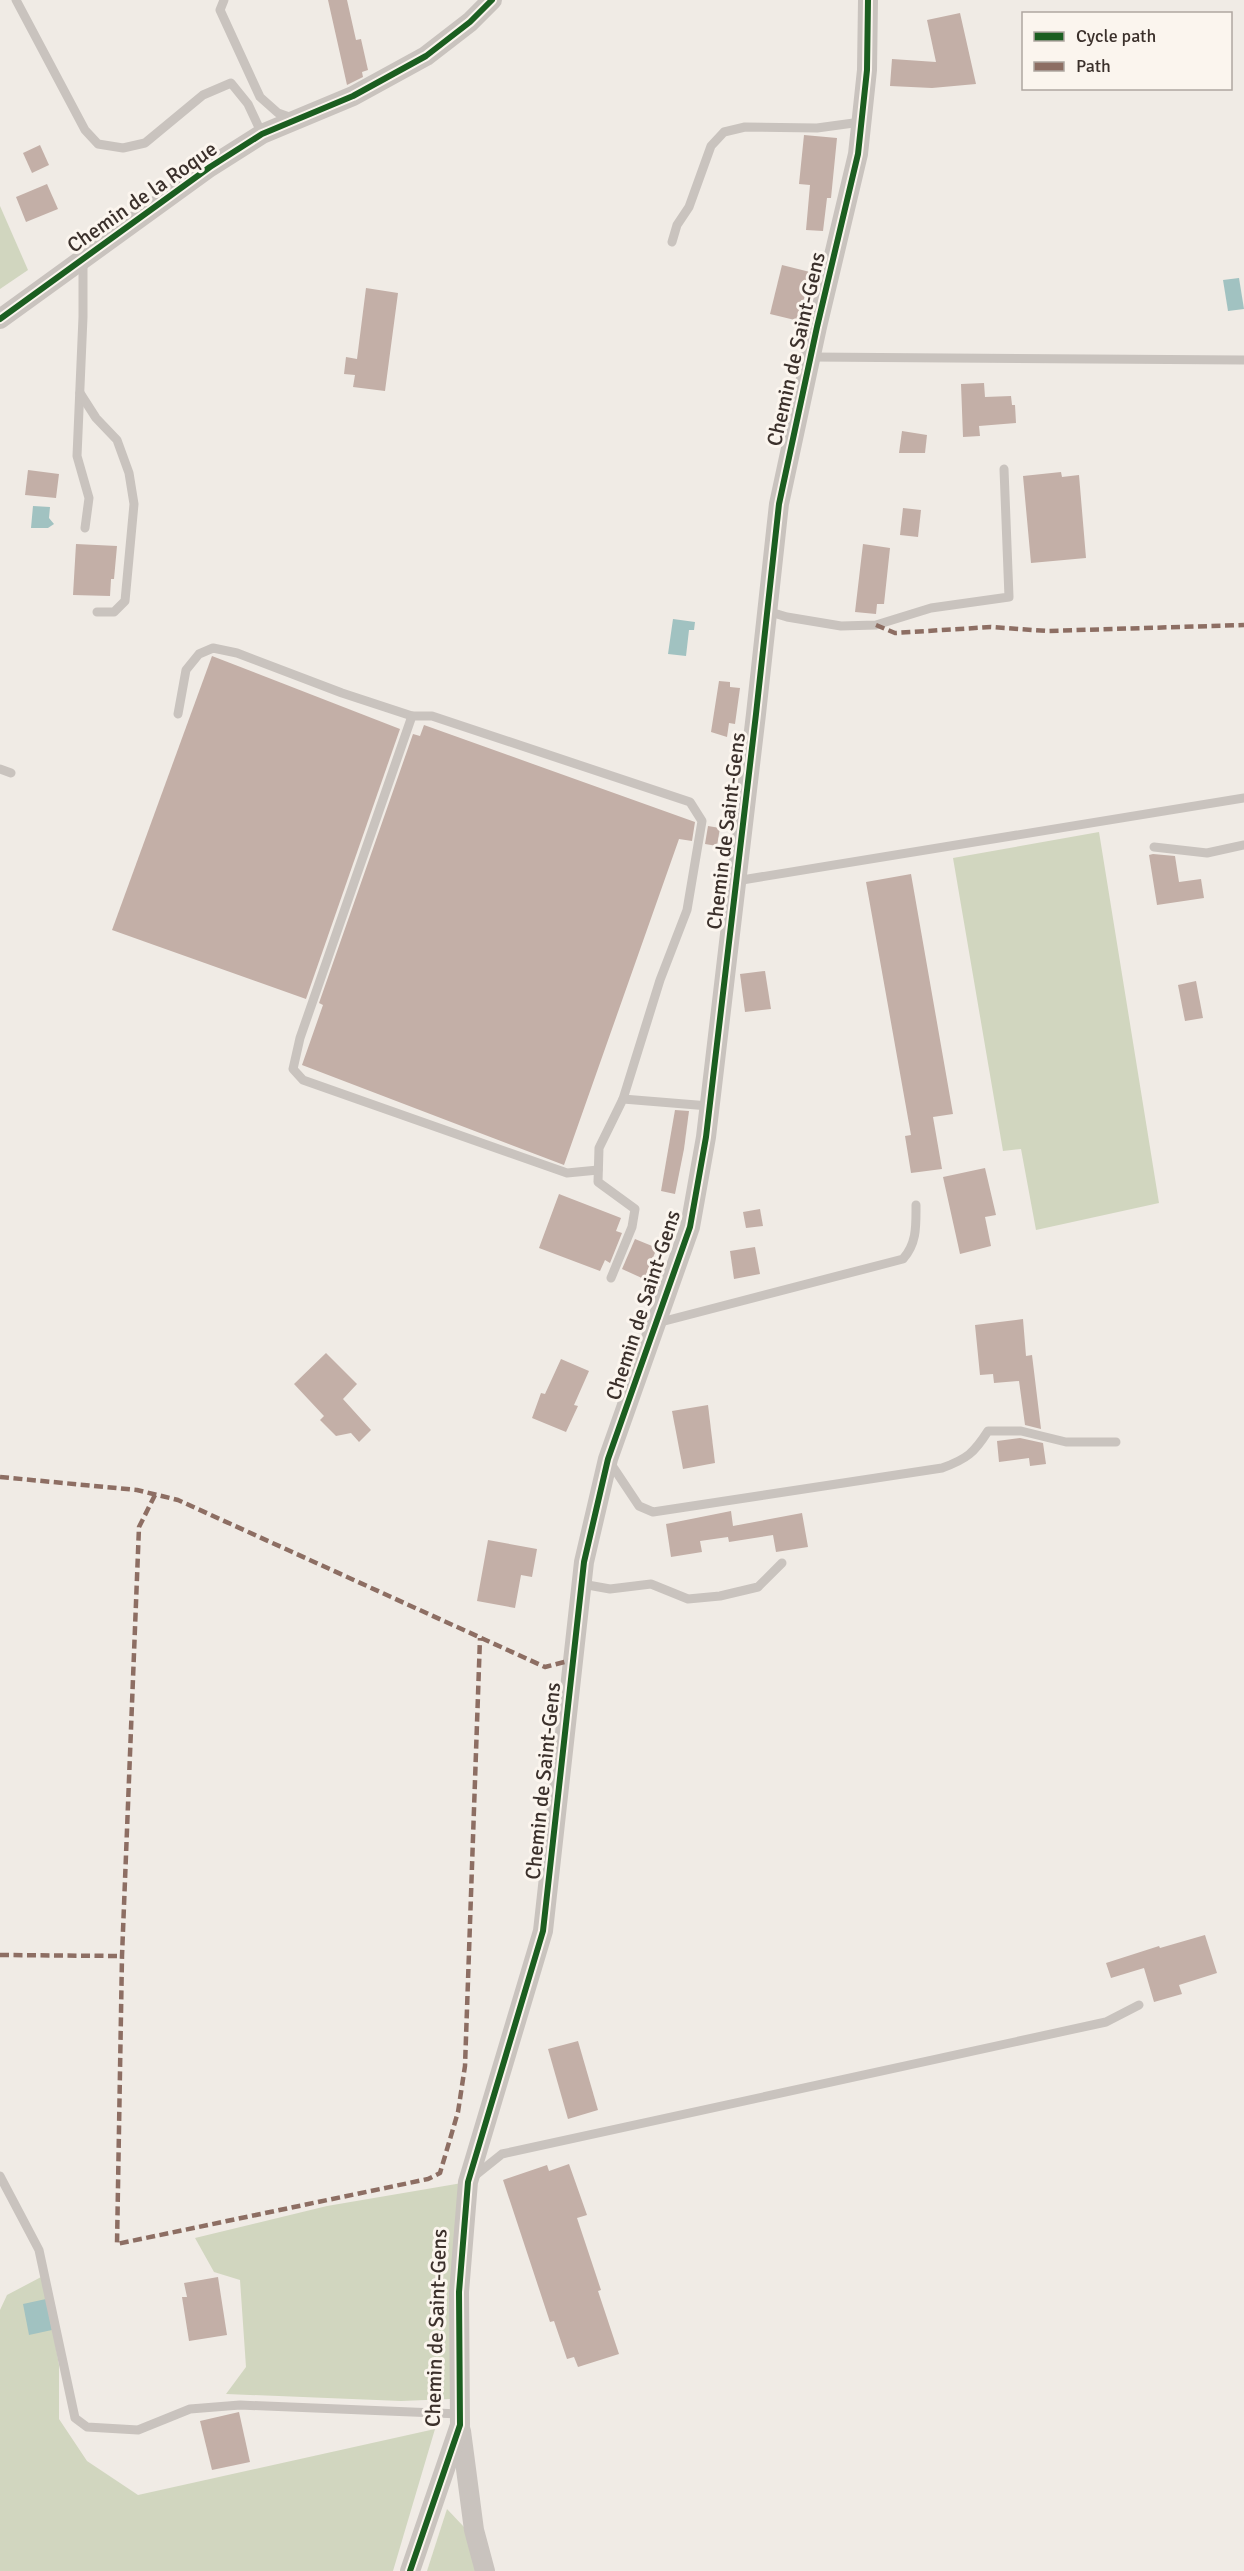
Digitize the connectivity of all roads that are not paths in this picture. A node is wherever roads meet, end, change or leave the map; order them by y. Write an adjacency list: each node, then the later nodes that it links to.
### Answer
1 (16, 0): 7 (lane)
2 (224, 0): 5 (lane)
3 (492, 0): 5 (street, Chemin de la Roque)
4 (868, 0): 6 (street, Chemin de Saint-Gens)
5 (297, 120): 7 (street, Chemin de la Roque)
6 (861, 122): 8 (lane); 11 (street, Chemin de Saint-Gens)
7 (262, 135): 9 (street, Chemin de la Roque)
8 (672, 242)
9 (83, 258): 10 (street, Chemin de la Roque); 13 (lane)
10 (0, 319)
11 (810, 357): 12 (lane); 16 (street, Chemin de Saint-Gens)
12 (1244, 360)
13 (80, 393): 15 (lane); 17 (lane)
14 (1004, 469): 16 (lane)
15 (85, 528)
16 (767, 611): 25 (street, Chemin de Saint-Gens)
17 (97, 612)
18 (178, 714): 19 (lane)
19 (412, 716): 26 (lane); 28 (lane)
20 (0, 769): 21 (lane)
21 (11, 773)
22 (1244, 798): 25 (lane)
23 (1244, 845): 24 (lane)
24 (1154, 847)
25 (736, 881): 27 (street, Chemin de Saint-Gens)
26 (623, 1099): 27 (lane); 28 (lane)
27 (709, 1106): 31 (street, Chemin de Saint-Gens)
28 (598, 1170): 30 (lane)
29 (916, 1205): 31 (lane)
30 (611, 1278)
31 (657, 1323): 33 (street, Chemin de Saint-Gens)
32 (1116, 1442): 33 (lane)
33 (608, 1459): 35 (street, Chemin de Saint-Gens)
34 (782, 1563): 35 (lane)
35 (582, 1584): 38 (street, Chemin de Saint-Gens)
36 (1139, 2005): 38 (lane)
37 (0, 2176): 39 (lane)
38 (468, 2182): 39 (street, Chemin de Saint-Gens)
39 (460, 2420): 40 (street, Chemin de Saint-Gens); 41 (street)
40 (411, 2571)
41 (485, 2571)

